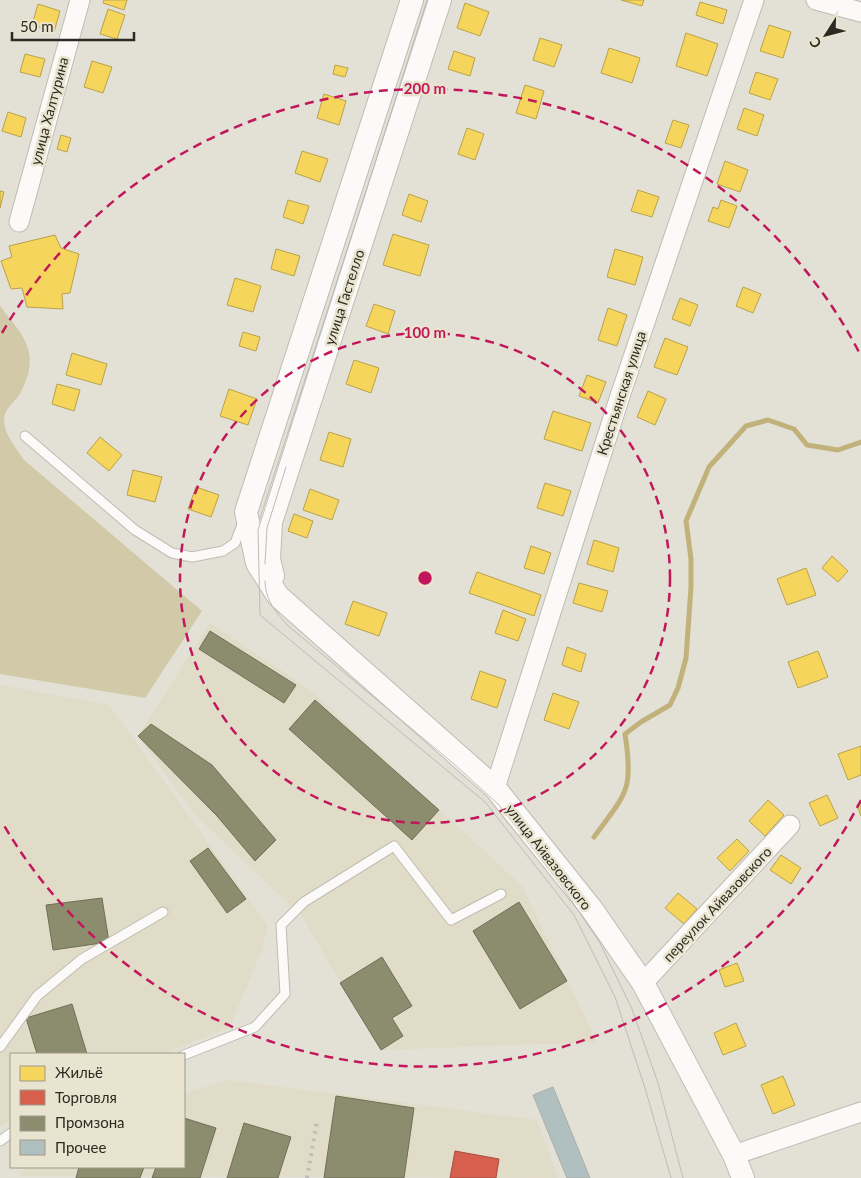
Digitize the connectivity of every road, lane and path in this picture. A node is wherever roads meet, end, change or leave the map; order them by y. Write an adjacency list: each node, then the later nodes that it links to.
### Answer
1 (80, 0): 7 (street, улица Халтурина)
2 (412, 0): 9 (street)
3 (440, 0): 10 (street, улица Гастелло)
4 (754, 0): 11 (street, Крестьянская улица)
5 (816, 0): 6 (street)
6 (861, 12)
7 (19, 222)
8 (25, 436): 9 (lane)
9 (246, 512): 10 (street, улица Айвазовского)
10 (278, 596): 11 (street, улица Айвазовского)
11 (495, 788): 15 (street, улица Айвазовского)
12 (790, 825): 15 (street, переулок Айвазовского)
13 (501, 894): 17 (lane)
14 (163, 912): 16 (lane)
15 (643, 983): 19 (street, улица Айвазовского)
16 (0, 1047)
17 (185, 1055)
18 (861, 1112): 19 (street)
19 (734, 1155): 20 (street, улица Айвазовского)
20 (743, 1178)

